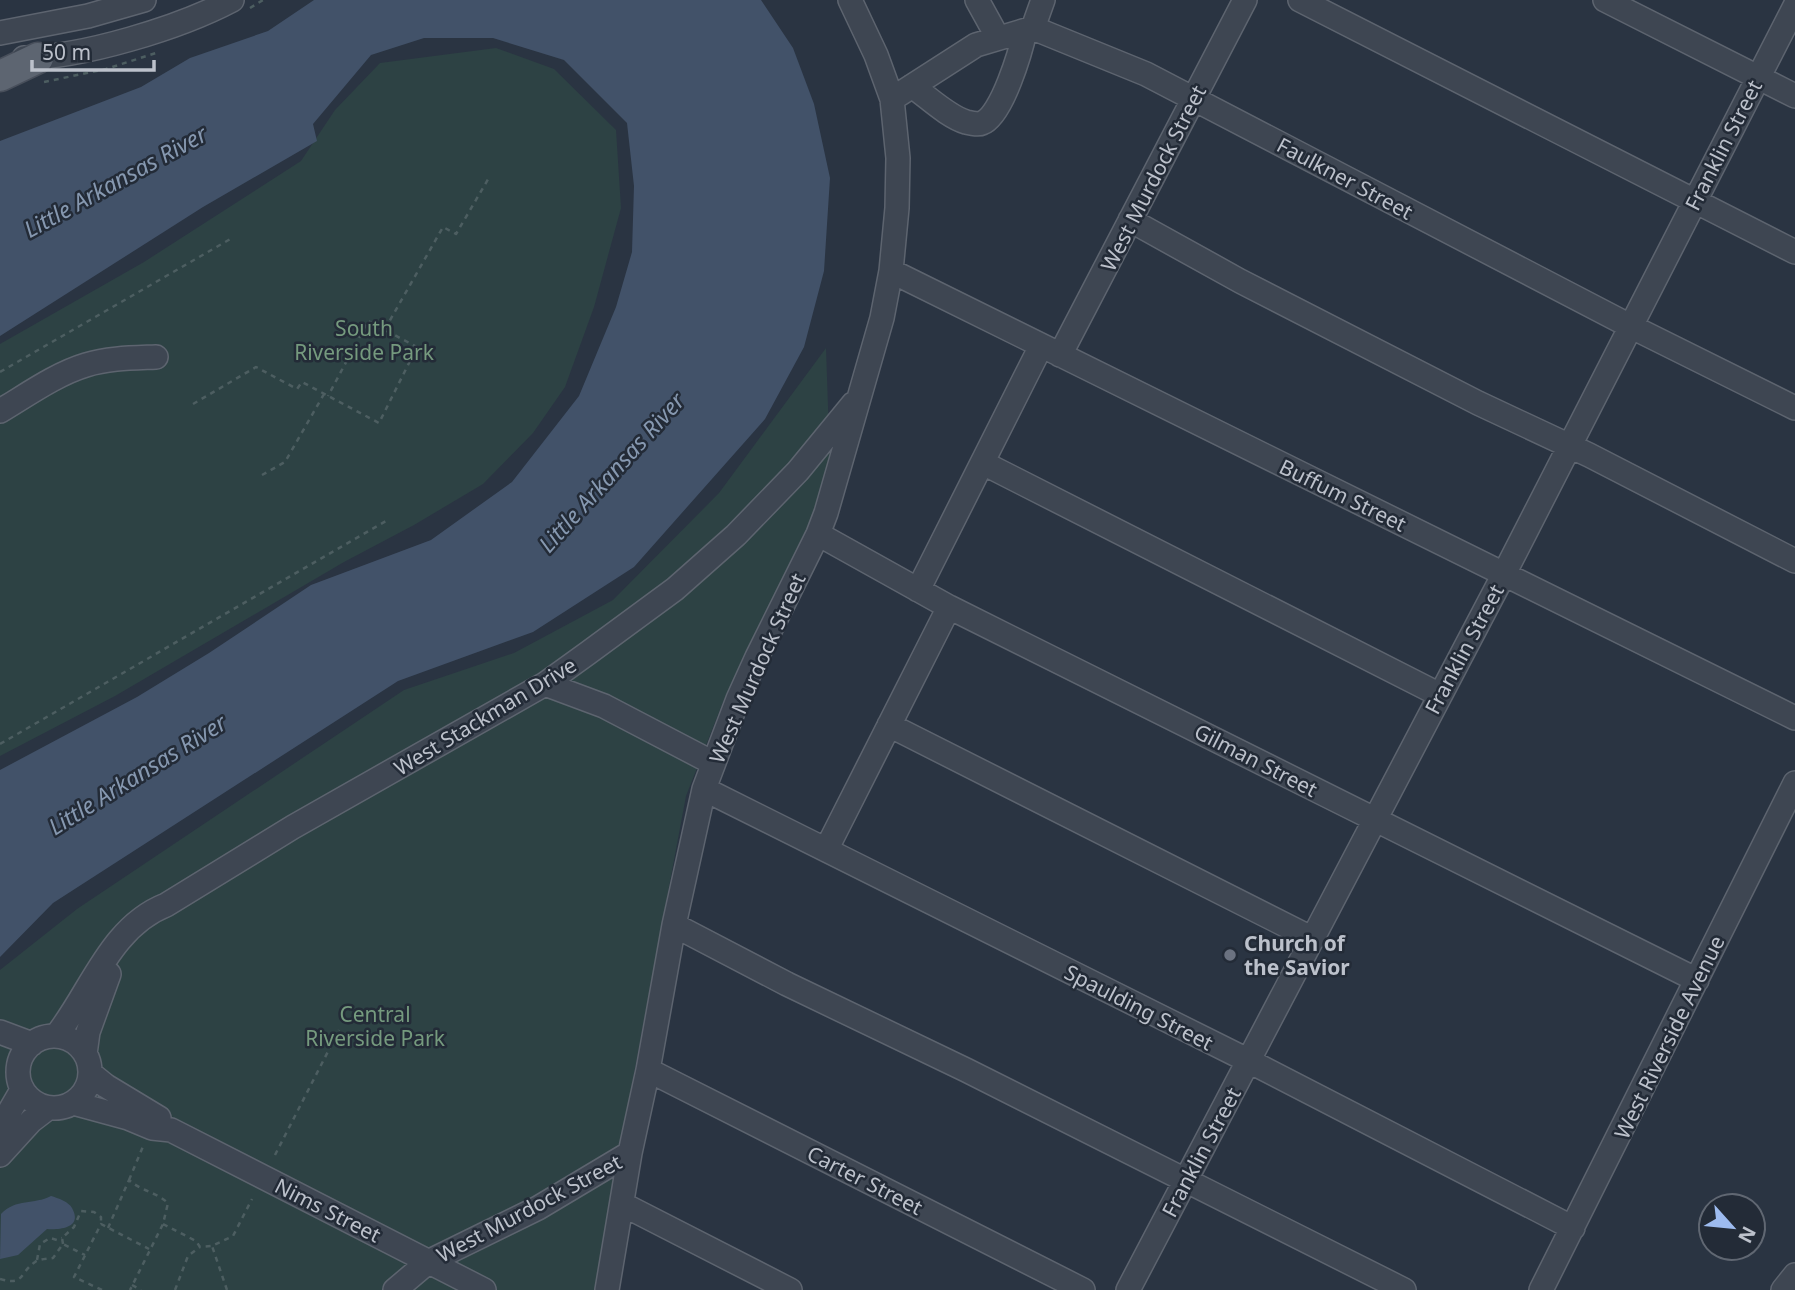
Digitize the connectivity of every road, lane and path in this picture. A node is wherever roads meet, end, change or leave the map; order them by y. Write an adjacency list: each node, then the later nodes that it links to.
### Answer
1 (144, 0): 11 (street)
2 (232, 0): 13 (street)
3 (850, 0): 19 (street, West Murdock Street)
4 (977, 0): 12 (street)
5 (1043, 0): 10 (street)
6 (1245, 0): 20 (street, West Murdock Street)
7 (1300, 0): 22 (street)
8 (1605, 0): 16 (street)
9 (1795, 6): 16 (street, Franklin Street)
10 (1029, 29): 12 (street); 17 (street); 20 (street, Faulkner Street)
11 (0, 33)
12 (998, 38): 17 (street)
13 (38, 58): 14 (street); 15 (main road)
14 (0, 60)
15 (0, 76)
16 (1758, 76): 18 (street); 22 (street, Franklin Street)
17 (912, 86): 19 (street)
18 (1795, 96)
19 (892, 99): 26 (street, West Murdock Street)
20 (1194, 99): 23 (street, West Murdock Street); 27 (street, Faulkner Street)
21 (490, 176): 28 (path)
22 (1694, 201): 25 (street); 27 (street, Franklin Street)
23 (1130, 220): 29 (street, West Murdock Street); 37 (street)
24 (232, 238): 31 (path)
25 (1795, 251)
26 (891, 271): 29 (street, Buffum Street); 33 (street, West Murdock Street)
27 (1630, 326): 35 (street, Faulkner Street); 37 (street, Franklin Street)
28 (385, 329): 32 (path); 32 (path)
29 (1051, 350): 38 (street, West Murdock Street); 43 (street, Buffum Street)
30 (156, 357): 36 (street)
31 (0, 372)
32 (326, 395): 34 (path); 39 (path)
33 (860, 396): 41 (street, West Murdock Street); 46 (street, West Stackman Drive)
34 (193, 404)
35 (1795, 408)
36 (0, 411)
37 (1569, 446): 42 (street); 43 (street, Franklin Street)
38 (983, 463): 44 (street, West Murdock Street); 47 (street)
39 (262, 475)
40 (386, 521): 50 (path)
41 (818, 534): 44 (street, Gilman Street); 51 (street, West Murdock Street)
42 (1795, 561)
43 (1504, 574): 47 (street, Franklin Street); 48 (street, Buffum Street)
44 (918, 590): 45 (street, Gilman Street)
45 (949, 607): 49 (street); 54 (street, Gilman Street)
46 (545, 684): 51 (street); 56 (street, West Stackman Drive)
47 (1440, 695): 54 (street, Franklin Street)
48 (1795, 718)
49 (889, 725): 55 (street); 58 (street)
50 (0, 744)
51 (713, 764): 53 (street, West Murdock Street)
52 (1795, 783): 59 (street, West Riverside Avenue)
53 (704, 789): 55 (street, Spaulding Street); 57 (street, West Murdock Street)
54 (1375, 819): 58 (street, Franklin Street); 59 (street, Gilman Street)
55 (827, 850): 64 (street, Spaulding Street)
56 (166, 905): 62 (street, West Stackman Drive); 65 (street, West Stackman Drive)
57 (674, 925): 66 (street, West Murdock Street); 77 (street)
58 (1313, 939): 64 (street, Franklin Street)
59 (1697, 980): 83 (street, West Riverside Avenue)
60 (339, 1030): 75 (path)
61 (0, 1032): 63 (street)
62 (56, 1036): 63 (street); 65 (street)
63 (32, 1044): 67 (street)
64 (1249, 1061): 77 (street, Franklin Street); 83 (street, Spaulding Street)
65 (87, 1063): 68 (street); 71 (street, Nims Street)
66 (648, 1070): 73 (street, West Murdock Street); 105 (street, Carter Street)
67 (13, 1072): 69 (street); 70 (street)
68 (73, 1102): 69 (street); 71 (street, Nims Street)
69 (48, 1108): 74 (street)
70 (0, 1128)
71 (171, 1130): 91 (street, Nims Street)
72 (144, 1144): 76 (path)
73 (630, 1153): 79 (street, West Murdock Street); 91 (street, West Murdock Street)
74 (0, 1155)
75 (275, 1155)
76 (129, 1180): 81 (path); 82 (path)
77 (1185, 1182): 106 (street, Franklin Street); 107 (street)
78 (252, 1199): 86 (path)
79 (622, 1204): 103 (street, West Murdock Street); 104 (street)
80 (101, 1224): 82 (path); 84 (path); 89 (path)
81 (163, 1224): 87 (path); 88 (path)
82 (108, 1228): 88 (path)
83 (1573, 1228): 108 (street, West Riverside Avenue)
84 (62, 1238): 85 (path); 90 (path)
85 (63, 1244): 89 (path); 90 (path)
86 (212, 1246): 87 (path); 100 (path)
87 (200, 1247): 99 (path)
88 (150, 1249): 94 (path)
89 (85, 1255): 95 (path)
90 (37, 1260): 93 (path)
91 (428, 1262): 101 (street, West Murdock Street); 102 (street, Nims Street)
92 (1795, 1275): 109 (street)
93 (0, 1279)
94 (132, 1285): 97 (path); 98 (path)
95 (96, 1289): 96 (path)
96 (102, 1290)
97 (130, 1290)
98 (141, 1290)
99 (175, 1290)
100 (227, 1290)
101 (396, 1290)
102 (484, 1290)
103 (607, 1290)
104 (790, 1290)
105 (1083, 1290)
106 (1128, 1290)
107 (1404, 1290)
108 (1541, 1290)
109 (1783, 1290)

